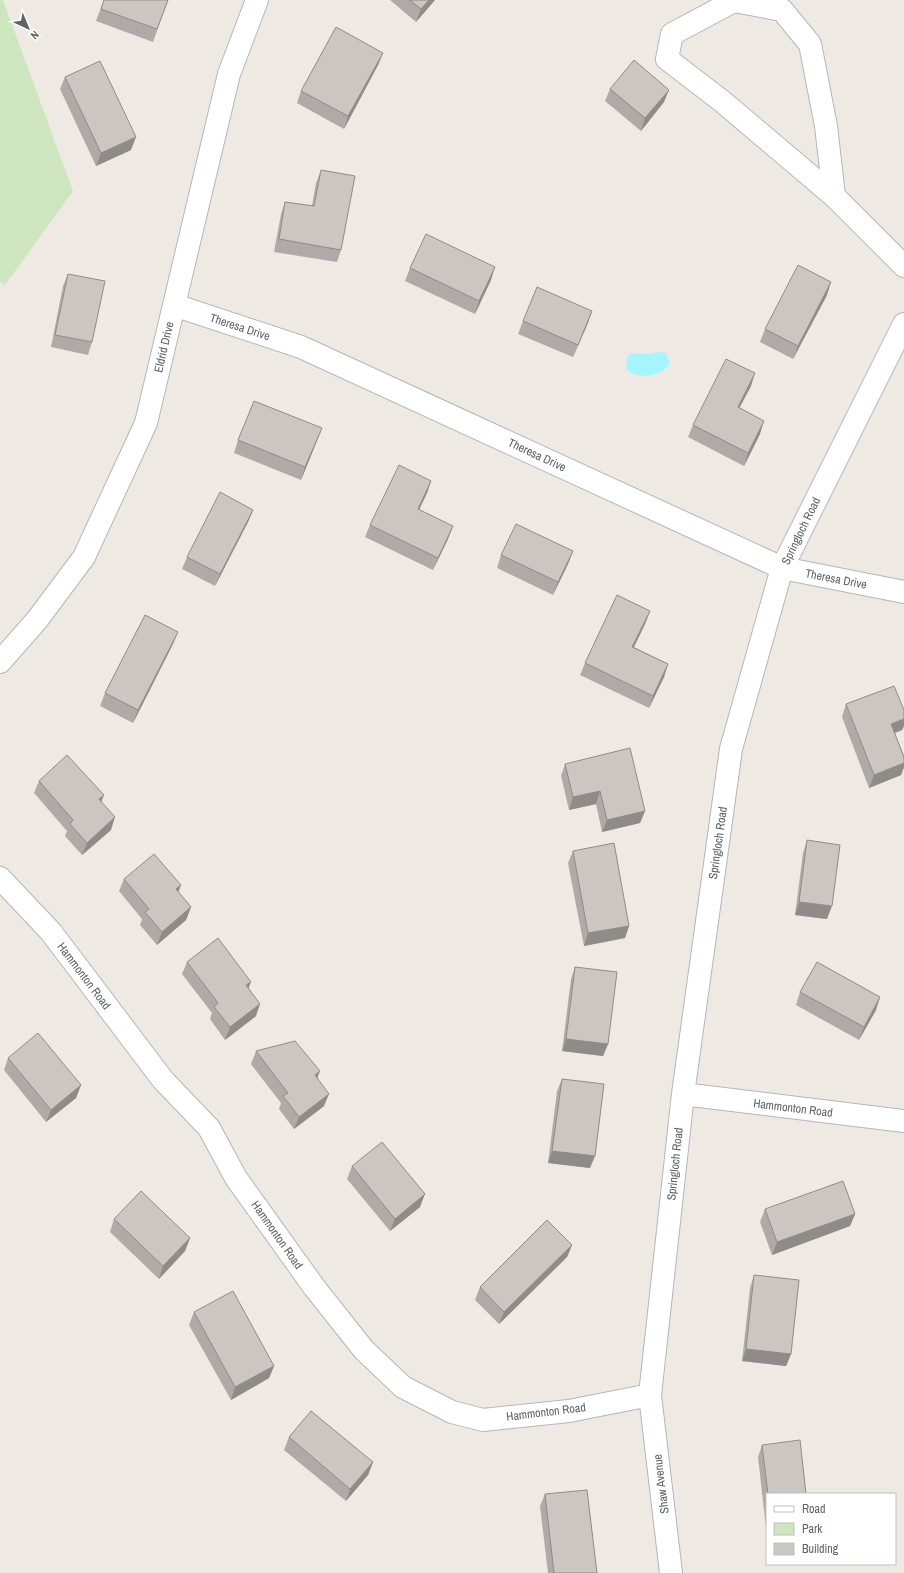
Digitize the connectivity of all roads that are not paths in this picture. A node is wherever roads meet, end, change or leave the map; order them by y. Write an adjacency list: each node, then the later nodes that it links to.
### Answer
1 (257, 0): 4 (street, Eldrid Drive)
2 (834, 196): 2 (street); 3 (street)
3 (904, 266)
4 (174, 305): 6 (street, Theresa Drive); 8 (street, Eldrid Drive)
5 (904, 324): 6 (street, Springloch Road)
6 (782, 568): 7 (street, Theresa Drive); 10 (street, Springloch Road)
7 (904, 592)
8 (0, 662)
9 (0, 878): 12 (street, Hammonton Road)
10 (683, 1094): 11 (street, Hammonton Road); 12 (street, Springloch Road)
11 (904, 1121)
12 (650, 1395): 13 (street, Shaw Avenue)
13 (671, 1573)

